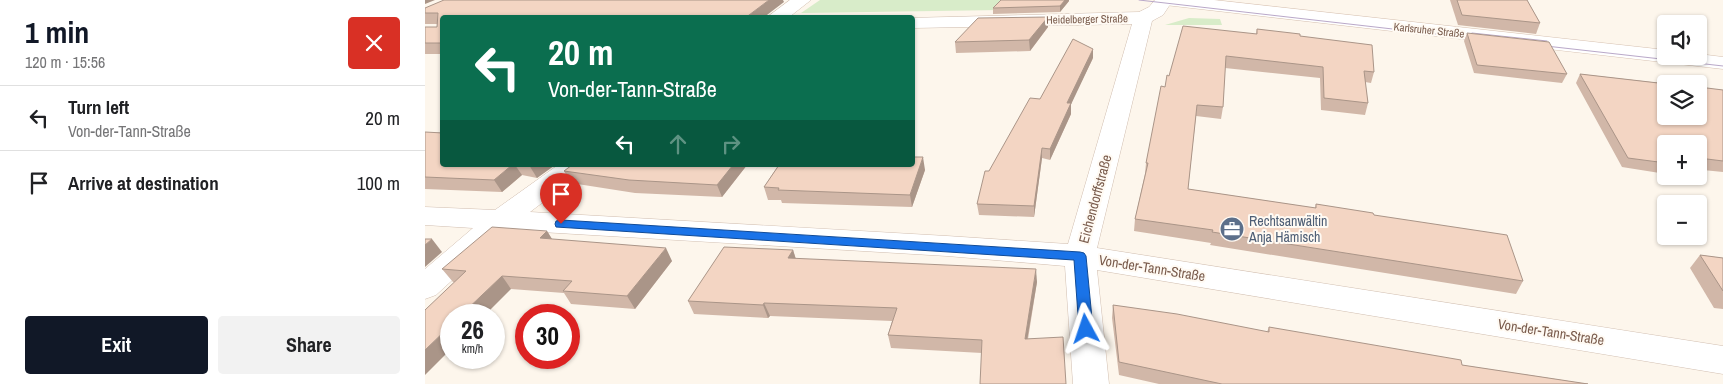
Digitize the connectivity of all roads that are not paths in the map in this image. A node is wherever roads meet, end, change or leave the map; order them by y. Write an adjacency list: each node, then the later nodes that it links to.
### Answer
1 (803, 0): 3 (street)
2 (1157, 6): 4 (street, Heidelberger Straße); 5 (street, Karlsruher Straße); 9 (street, Eichendorffstraße)
3 (780, 15)
4 (915, 22)
5 (1723, 63)
6 (572, 167): 8 (street)
7 (425, 216): 8 (street, Von-der-Tann-Straße)
8 (501, 220): 9 (street, Von-der-Tann-Straße); 10 (street)
9 (1080, 256): 11 (street, Von-der-Tann-Straße); 12 (street, Eichendorffstraße)
10 (425, 287)
11 (1723, 360)
12 (1091, 384)

